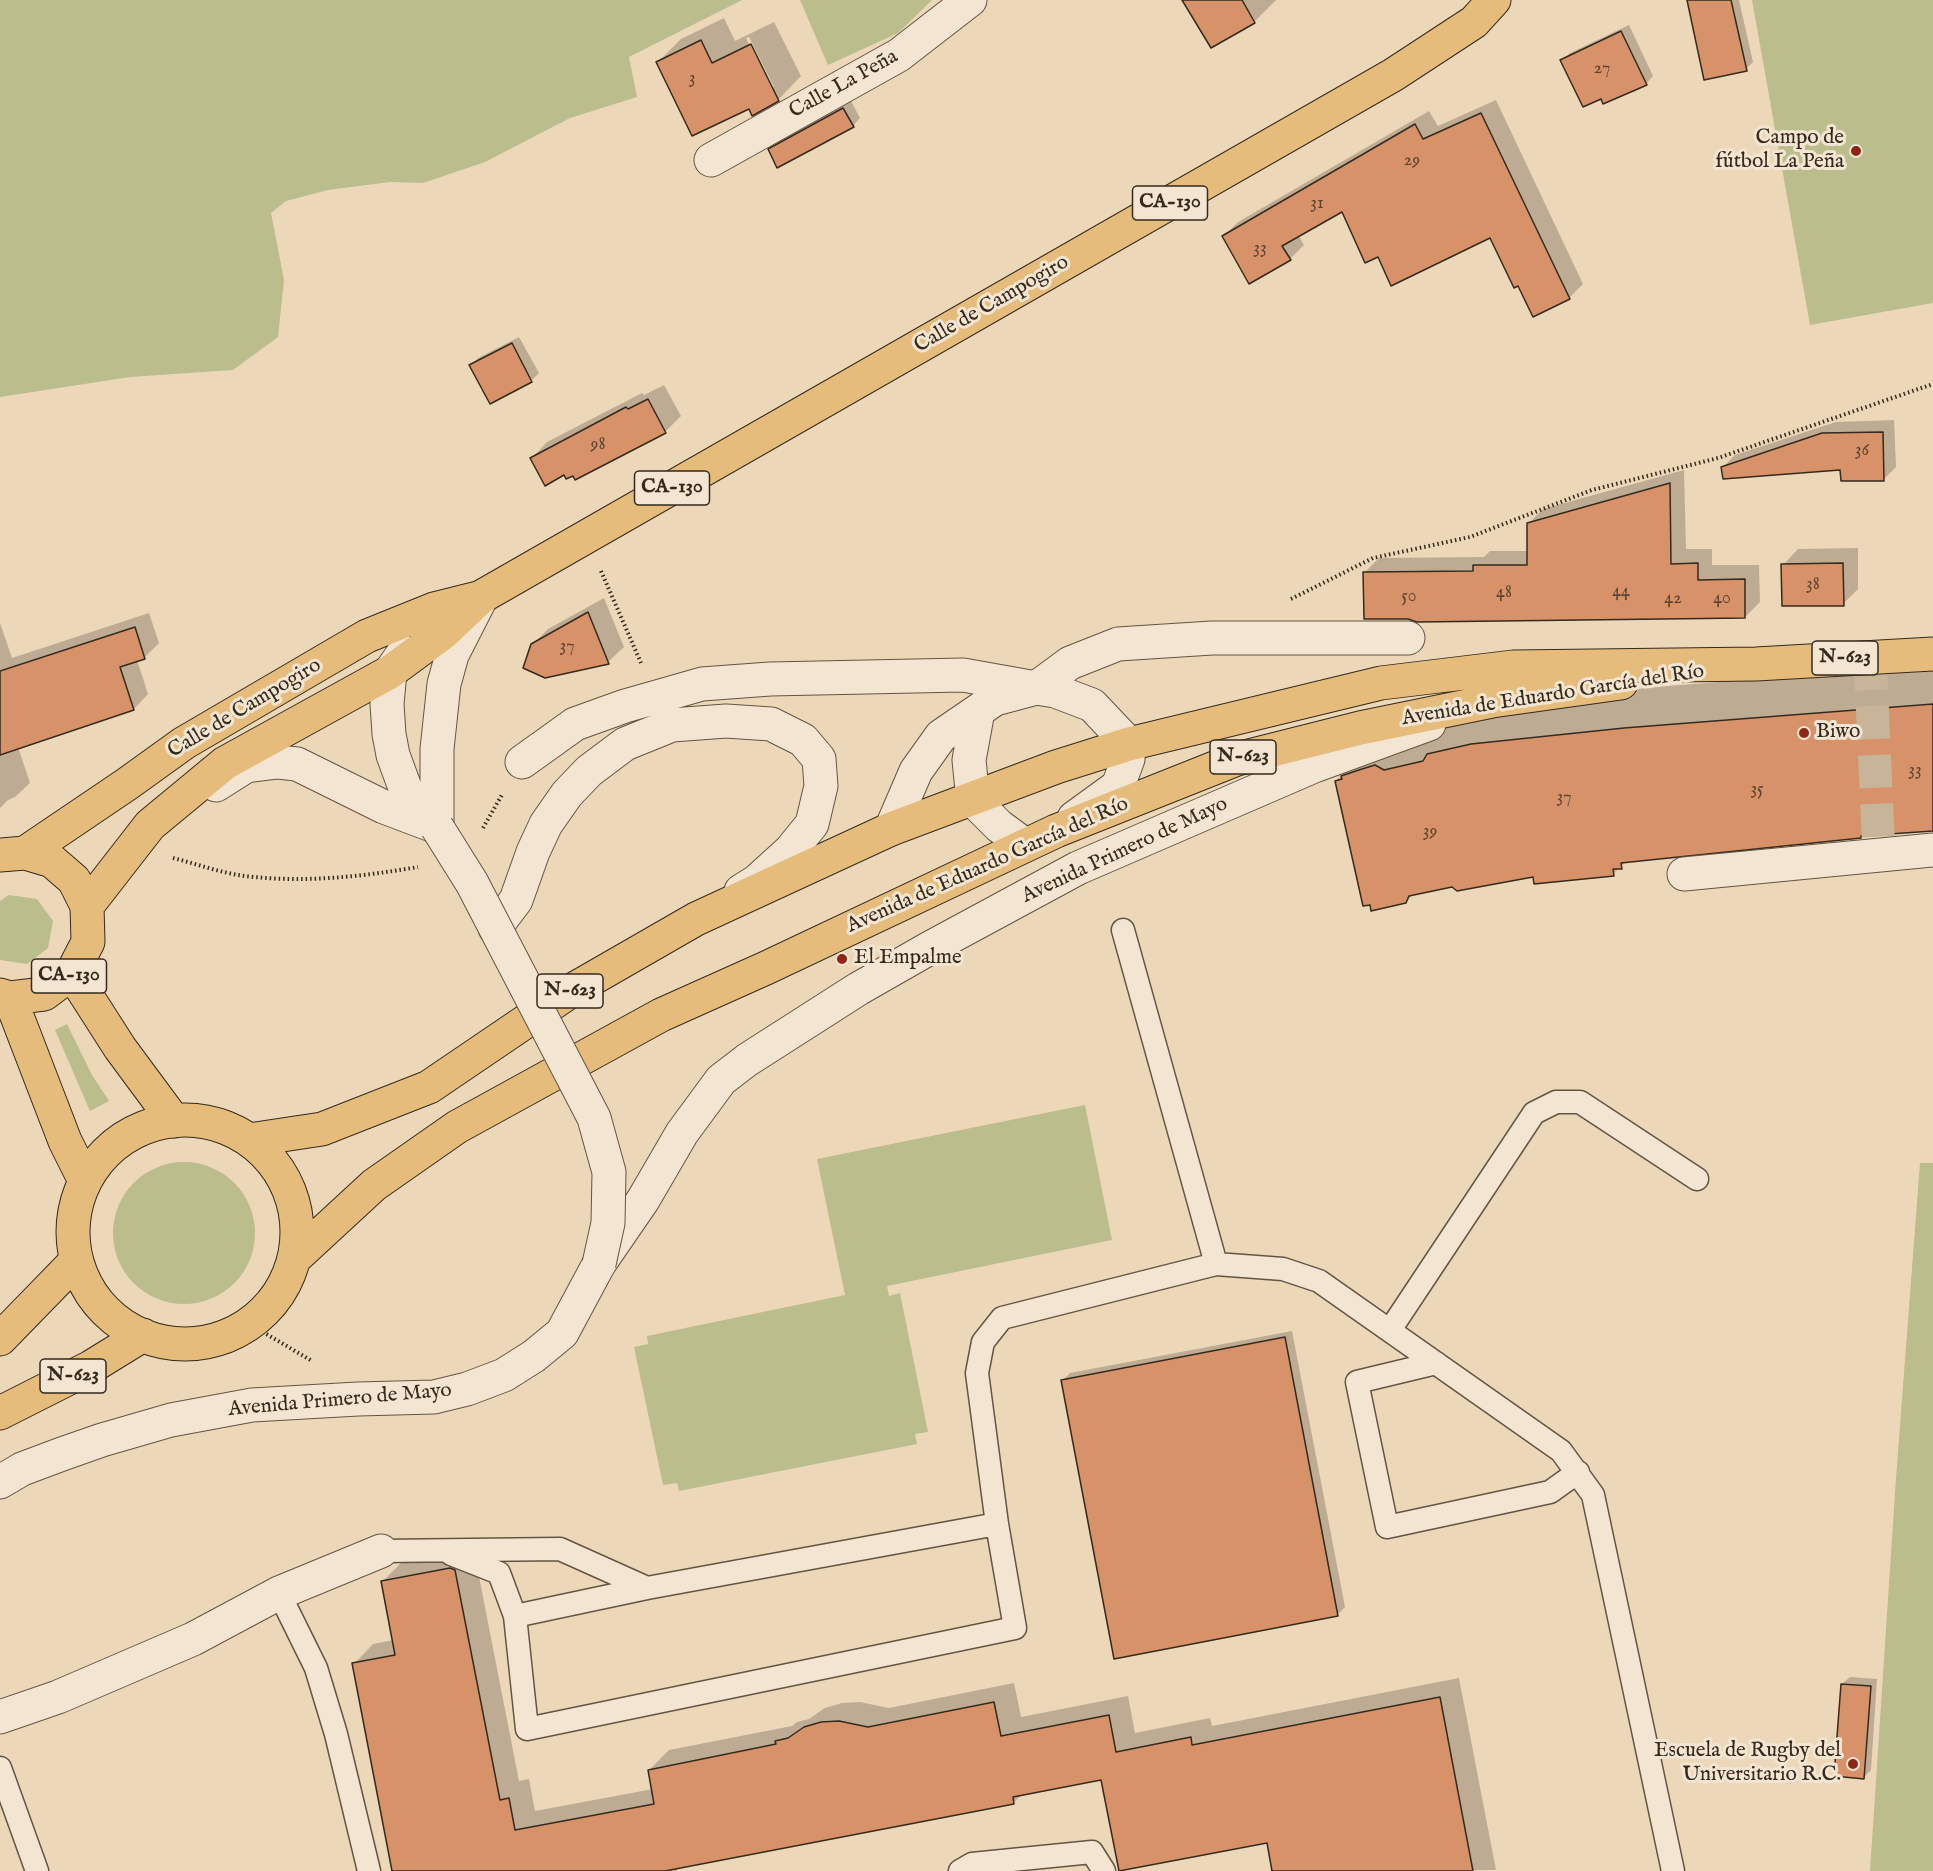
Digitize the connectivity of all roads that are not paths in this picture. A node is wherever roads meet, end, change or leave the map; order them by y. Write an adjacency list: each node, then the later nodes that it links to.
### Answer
1 (970, 0): 3 (street, Calle La Peña)
2 (1494, 0): 4 (main road, Calle de Campogiro / CA-130)
3 (711, 160)
4 (481, 597): 5 (main road, Calle de Campogiro / CA-130); 9 (main road, Calle de Campogiro / CA-130); 17 (street)
5 (435, 609): 9 (street); 22 (main road, Calle de Campogiro / CA-130)
6 (1408, 638): 10 (street)
7 (1933, 654): 8 (main road, Avenida de Eduardo García del Río / N-623)
8 (1756, 663): 11 (main road, Avenida de Eduardo García del Río / N-623); 13 (main road, Avenida de Eduardo García del Río / N-623)
9 (390, 672): 16 (main road, Calle de Campogiro / CA-130); 17 (street, Avenida Primero de Mayo)
10 (1036, 688): 12 (street); 13 (street); 14 (street)
11 (1492, 701): 19 (main road, Avenida de Eduardo García del Río / N-623); 36 (street, Avenida Primero de Mayo)
12 (978, 711): 15 (street); 18 (street)
13 (1129, 744): 15 (main road, Avenida de Eduardo García del Río / N-623); 19 (street)
14 (522, 762)
15 (973, 800): 18 (main road, Avenida de Eduardo García del Río / N-623); 20 (street)
16 (150, 825): 17 (street); 24 (main road, Calle de Campogiro / CA-130)
17 (437, 827): 26 (street, Avenida Primero de Mayo, bridge)
18 (891, 829): 25 (main road, Avenida de Eduardo García del Río / N-623)
19 (1056, 831): 20 (main road, Avenida de Eduardo García del Río / N-623)
20 (1025, 845): 34 (main road, Avenida de Eduardo García del Río / N-623)
21 (1933, 850): 23 (street)
22 (12, 854): 24 (main road, CA-130)
23 (1684, 874)
24 (87, 906): 28 (main road, CA-130)
25 (696, 919): 26 (street); 31 (main road, Avenida de Eduardo García del Río / N-623)
26 (495, 928): 36 (street, Avenida Primero de Mayo, bridge)
27 (1123, 930): 37 (lane)
28 (72, 973): 29 (main road, CA-130); 30 (main road)
29 (5, 997): 32 (main road)
30 (174, 1121): 31 (main road, N-623); 32 (main road, N-623)
31 (249, 1140): 34 (main road, N-623)
32 (84, 1179): 35 (main road, N-623)
33 (1696, 1179): 38 (lane)
34 (296, 1257): 39 (main road, N-623)
35 (75, 1262): 39 (main road, N-623); 40 (main road)
36 (599, 1264): 44 (street, Avenida Primero de Mayo)
37 (1216, 1264): 38 (lane); 45 (lane)
38 (1390, 1330): 41 (lane)
39 (143, 1335): 42 (main road, N-623)
40 (0, 1339)
41 (1436, 1363): 43 (lane); 43 (lane)
42 (0, 1413)
43 (1578, 1472): 57 (lane)
44 (0, 1482)
45 (998, 1524): 48 (lane); 50 (lane)
46 (441, 1550): 47 (lane); 48 (lane); 50 (lane)
47 (381, 1551): 49 (street)
48 (647, 1588): 50 (lane)
49 (279, 1593): 51 (street); 54 (lane)
50 (515, 1616)
51 (0, 1717)
52 (0, 1768): 53 (lane)
53 (37, 1871)
54 (369, 1871)
55 (960, 1871): 56 (lane)
56 (1104, 1871)
57 (1673, 1871)

